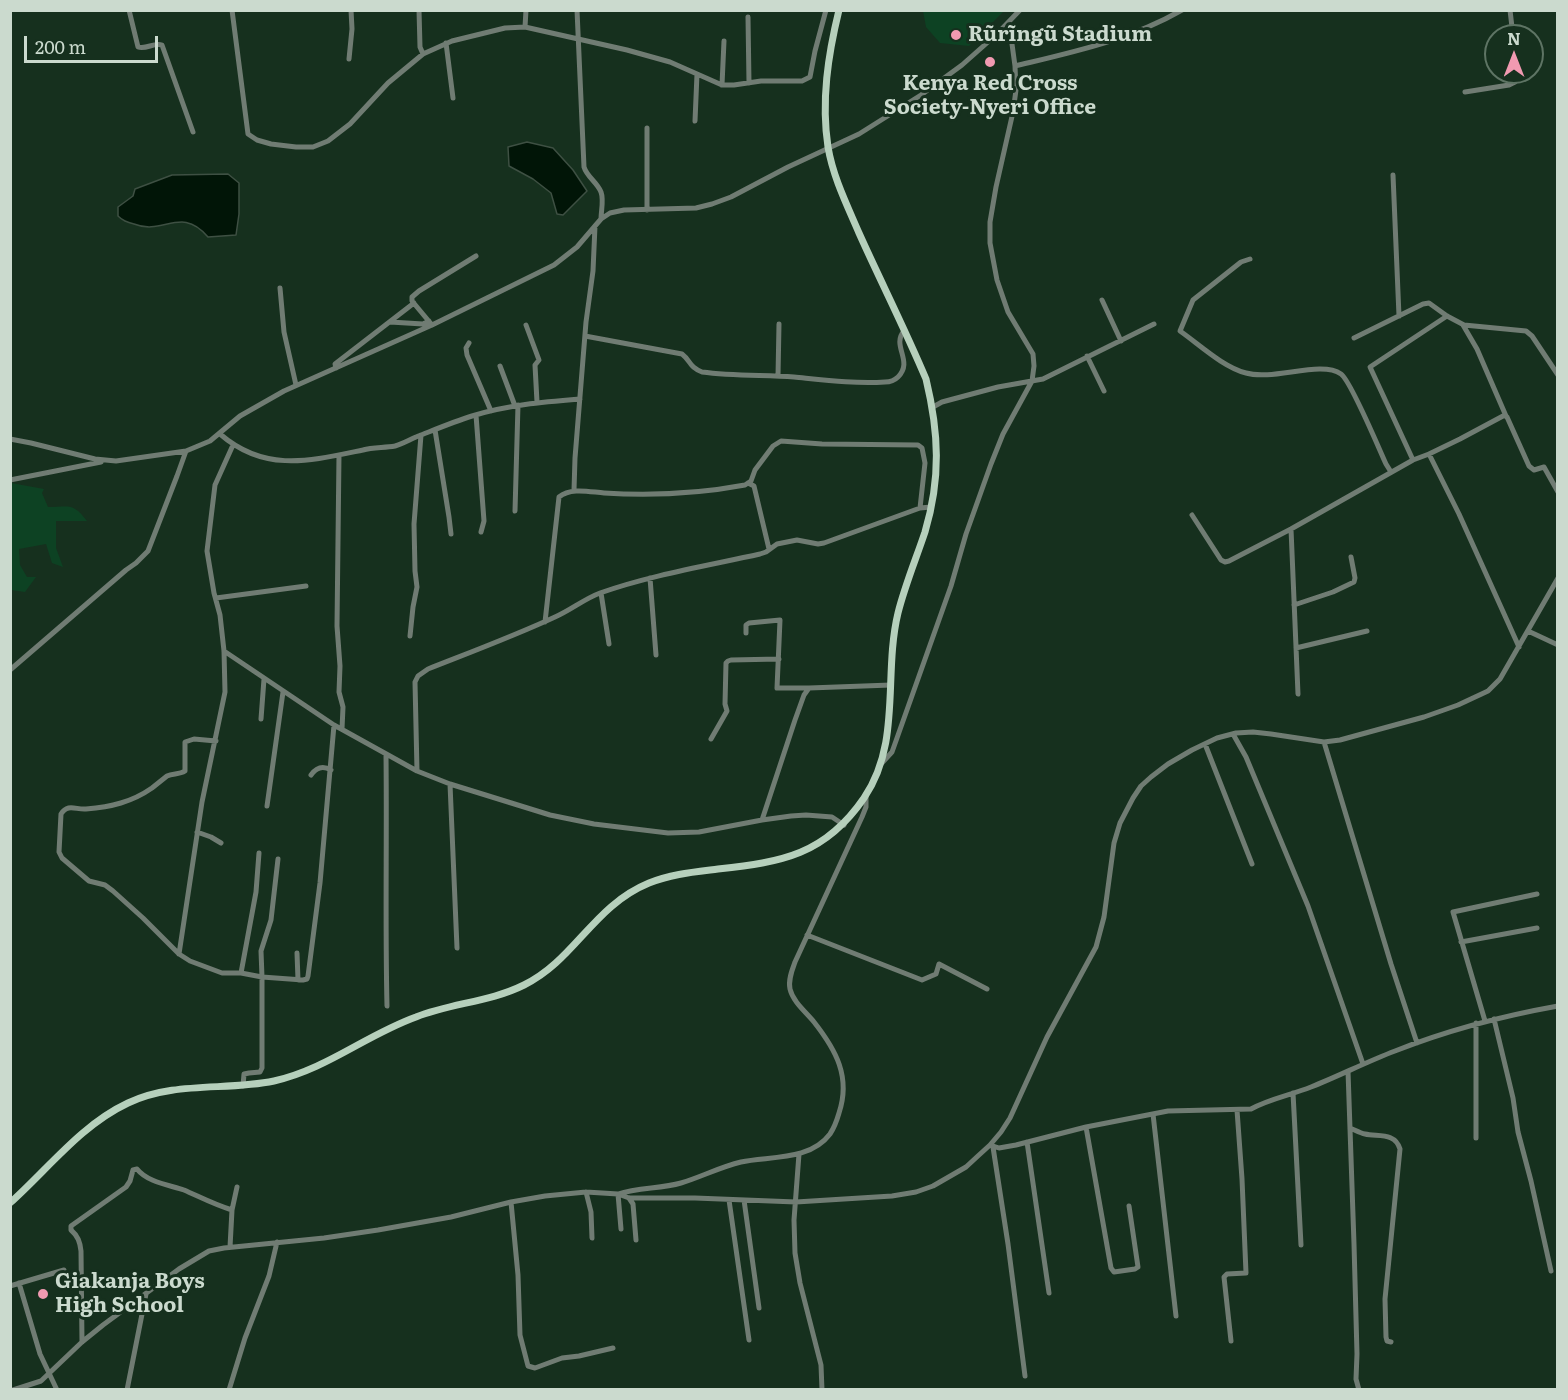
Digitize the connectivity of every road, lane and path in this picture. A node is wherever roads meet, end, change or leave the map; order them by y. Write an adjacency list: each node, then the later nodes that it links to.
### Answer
1 (129, 10): 28 (street)
2 (232, 10): 17 (street)
3 (351, 10): 18 (street)
4 (419, 10): 17 (street)
5 (526, 10): 13 (street)
6 (577, 10): 14 (street)
7 (826, 10): 21 (street)
8 (839, 10): 29 (main road)
9 (1020, 10): 12 (street)
10 (1182, 10): 19 (street)
11 (748, 17): 21 (street)
12 (1009, 22): 19 (street); 29 (street)
13 (525, 27): 14 (street); 16 (street)
14 (579, 39): 20 (street); 32 (street)
15 (724, 41): 23 (street)
16 (446, 43): 17 (street); 25 (street)
17 (423, 54)
18 (350, 59)
19 (1015, 66): 57 (street)
20 (697, 74): 23 (street); 26 (street)
21 (749, 83): 23 (street)
22 (1511, 84): 24 (street)
23 (722, 85)
24 (1466, 92)
25 (453, 99)
26 (695, 121)
27 (647, 128): 31 (street)
28 (193, 132)
29 (828, 148): 31 (street); 47 (main road)
30 (1394, 175): 39 (street)
31 (647, 210): 32 (street)
32 (601, 219): 33 (street)
33 (595, 226): 42 (street); 48 (street)
34 (477, 256): 38 (street)
35 (1250, 259): 77 (street)
36 (280, 288): 58 (street)
37 (1102, 300): 50 (street)
38 (414, 303): 41 (street); 42 (street)
39 (1399, 315): 40 (street); 49 (street)
40 (1447, 316): 46 (street); 75 (street)
41 (390, 322): 42 (street); 54 (street)
42 (431, 323): 54 (street)
43 (779, 324): 56 (street)
44 (1154, 324): 50 (street)
45 (526, 325): 61 (street)
46 (1464, 325): 55 (street); 66 (street)
47 (904, 331): 56 (street); 63 (main road)
48 (585, 336): 56 (street); 60 (street)
49 (1353, 338)
50 (1121, 340): 52 (street)
51 (469, 344): 64 (street)
52 (1087, 356): 57 (street); 59 (street)
53 (500, 366): 62 (street)
54 (336, 369): 58 (street)
55 (1557, 375)
56 (778, 376)
57 (1032, 381): 63 (street); 124 (street)
58 (296, 385): 68 (street)
59 (1104, 390)
60 (580, 399): 61 (street); 80 (street)
61 (537, 402): 62 (street)
62 (517, 406): 64 (street); 84 (street)
63 (933, 407): 82 (main road)
64 (491, 411): 65 (street)
65 (476, 415): 67 (street); 87 (street)
66 (1506, 416): 73 (street); 81 (street)
67 (435, 430): 69 (street); 88 (street)
68 (220, 434): 71 (street); 72 (street)
69 (421, 435): 74 (street); 101 (street)
70 (10, 440): 76 (street)
71 (233, 445): 74 (street); 95 (street)
72 (186, 451): 76 (street); 109 (street)
73 (1429, 454): 75 (street); 104 (street)
74 (339, 455): 117 (street)
75 (1413, 460): 77 (street)
76 (106, 461): 78 (street)
77 (1391, 472): 86 (street)
78 (10, 480)
79 (748, 483): 80 (street); 83 (street); 89 (street)
80 (574, 490): 97 (street)
81 (1557, 492)
82 (931, 507): 83 (street); 111 (main road)
83 (920, 508): 89 (street)
84 (515, 511)
85 (1192, 515): 86 (street)
86 (1291, 529): 96 (street)
87 (481, 532)
88 (451, 534)
89 (769, 549): 91 (street)
90 (1351, 556): 96 (street)
91 (650, 578): 94 (street); 107 (street)
92 (1557, 578): 99 (street)
93 (306, 586): 95 (street)
94 (601, 592): 97 (street); 102 (street)
95 (216, 598): 106 (street)
96 (1294, 605): 105 (street)
97 (544, 622): 126 (street)
98 (1367, 631): 105 (street)
99 (1528, 631): 103 (street); 104 (street)
100 (746, 633): 108 (street)
101 (410, 636)
102 (609, 644)
103 (1557, 645)
104 (1519, 646): 121 (street)
105 (1296, 648): 114 (street)
106 (224, 651): 110 (street); 120 (street)
107 (656, 656)
108 (778, 659): 112 (street); 119 (street)
109 (10, 670)
110 (264, 679): 113 (street); 115 (street)
111 (891, 685): 112 (street); 124 (main road)
112 (809, 688): 131 (street)
113 (284, 692): 116 (street); 130 (street)
114 (1298, 694)
115 (261, 720)
116 (334, 725): 117 (street); 125 (street)
117 (342, 729): 123 (street)
118 (1233, 734): 121 (street); 122 (street); 155 (street)
119 (711, 739)
120 (216, 741): 133 (street); 144 (street)
121 (1324, 741): 154 (street)
122 (1205, 744): 137 (street); 165 (street)
123 (386, 755): 126 (street); 149 (street)
124 (881, 764): 129 (main road)
125 (331, 770): 127 (street); 147 (street)
126 (417, 771): 128 (street)
127 (310, 776)
128 (450, 784): 131 (street); 142 (street)
129 (866, 795): 132 (main road); 140 (street)
130 (267, 806)
131 (762, 820): 132 (street)
132 (843, 825): 157 (main road)
133 (197, 832): 134 (street); 144 (street)
134 (221, 843)
135 (259, 853): 145 (street)
136 (278, 859): 146 (street)
137 (1252, 864)
138 (1537, 894): 141 (street)
139 (1537, 928): 141 (street)
140 (807, 935): 148 (street); 166 (street)
141 (1461, 942): 152 (street)
142 (457, 948)
143 (297, 953): 147 (street)
144 (179, 954): 145 (street)
145 (241, 974): 146 (street)
146 (262, 977): 147 (street); 157 (street)
147 (298, 980)
148 (987, 989)
149 (387, 1006)
150 (1557, 1006): 151 (street)
151 (1494, 1019): 152 (street); 185 (street)
152 (1485, 1021): 153 (street)
153 (1476, 1023): 154 (street); 163 (street)
154 (1417, 1043): 155 (street)
155 (1364, 1064): 156 (street)
156 (1348, 1071): 158 (street); 162 (street)
157 (243, 1086): 175 (main road)
158 (1293, 1093): 159 (street); 182 (street)
159 (1237, 1110): 160 (street); 193 (street)
160 (1153, 1114): 161 (street); 191 (street)
161 (1086, 1127): 164 (street); 176 (street)
162 (1350, 1128): 195 (street); 204 (street)
163 (1476, 1138)
164 (1027, 1142): 165 (street); 188 (street)
165 (991, 1146): 174 (street); 198 (street)
166 (799, 1154): 169 (street); 174 (street)
167 (237, 1187): 177 (street)
168 (586, 1192): 169 (street); 173 (street); 179 (street)
169 (618, 1194): 170 (street); 178 (street)
170 (629, 1198): 171 (street); 180 (street)
171 (729, 1200): 172 (street); 192 (street)
172 (744, 1200): 174 (street); 190 (street)
173 (511, 1202): 181 (street); 196 (street)
174 (796, 1202): 203 (street)
175 (10, 1203)
176 (1129, 1206)
177 (232, 1210): 183 (street); 194 (street)
178 (621, 1229)
179 (592, 1238)
180 (636, 1240)
181 (277, 1242): 183 (street); 202 (street)
182 (1301, 1245)
183 (230, 1246): 189 (street)
184 (64, 1270): 186 (street)
185 (1551, 1271)
186 (19, 1283): 187 (street); 197 (street)
187 (10, 1286)
188 (1049, 1293)
189 (146, 1294): 194 (street); 201 (street)
190 (759, 1308)
191 (1176, 1316)
192 (749, 1340)
193 (1231, 1341)
194 (82, 1342): 197 (street)
195 (1391, 1342)
196 (613, 1348)
197 (50, 1374): 199 (street); 200 (street)
198 (1025, 1376)
199 (13, 1389)
200 (57, 1389)
201 (127, 1389)
202 (230, 1389)
203 (822, 1389)
204 (1359, 1389)

